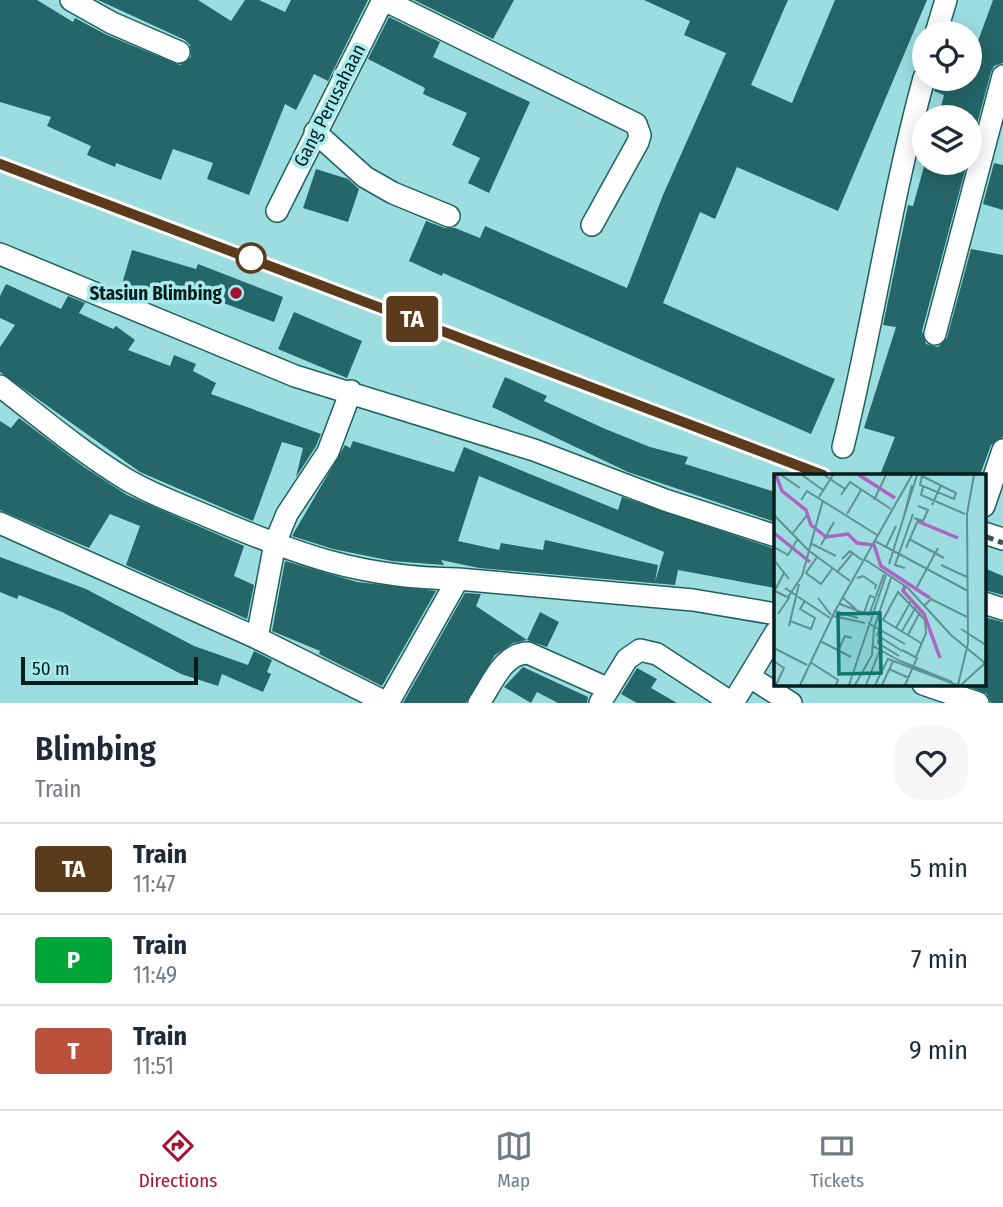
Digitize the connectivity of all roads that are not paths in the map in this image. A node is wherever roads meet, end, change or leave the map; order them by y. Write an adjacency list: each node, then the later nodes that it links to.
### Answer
1 (71, 0): 5 (street)
2 (384, 0): 8 (street, Gang Perusahaan); 11 (street)
3 (946, 0): 4 (street)
4 (940, 21)
5 (179, 52)
6 (1003, 76): 13 (street)
7 (920, 91): 16 (street)
8 (315, 132): 9 (street, Gang Perusahaan); 10 (street)
9 (276, 211)
10 (449, 216)
11 (592, 225)
12 (0, 254): 15 (street)
13 (935, 334)
14 (0, 386): 23 (street)
15 (351, 391): 21 (street); 23 (street)
16 (843, 446)
17 (1003, 450): 18 (street)
18 (986, 500)
19 (0, 523): 29 (street)
20 (986, 534): 22 (street)
21 (774, 536)
22 (1003, 539)
23 (275, 543): 24 (street); 29 (street)
24 (458, 579): 27 (street); 33 (street)
25 (986, 604): 26 (street)
26 (1003, 609)
27 (774, 614)
28 (774, 634): 30 (street)
29 (257, 638): 33 (street)
30 (750, 677): 35 (street); 36 (street)
31 (935, 686): 37 (street)
32 (604, 696): 34 (street); 35 (street)
33 (387, 703)
34 (479, 703)
35 (733, 703)
36 (791, 703)
37 (978, 703)

